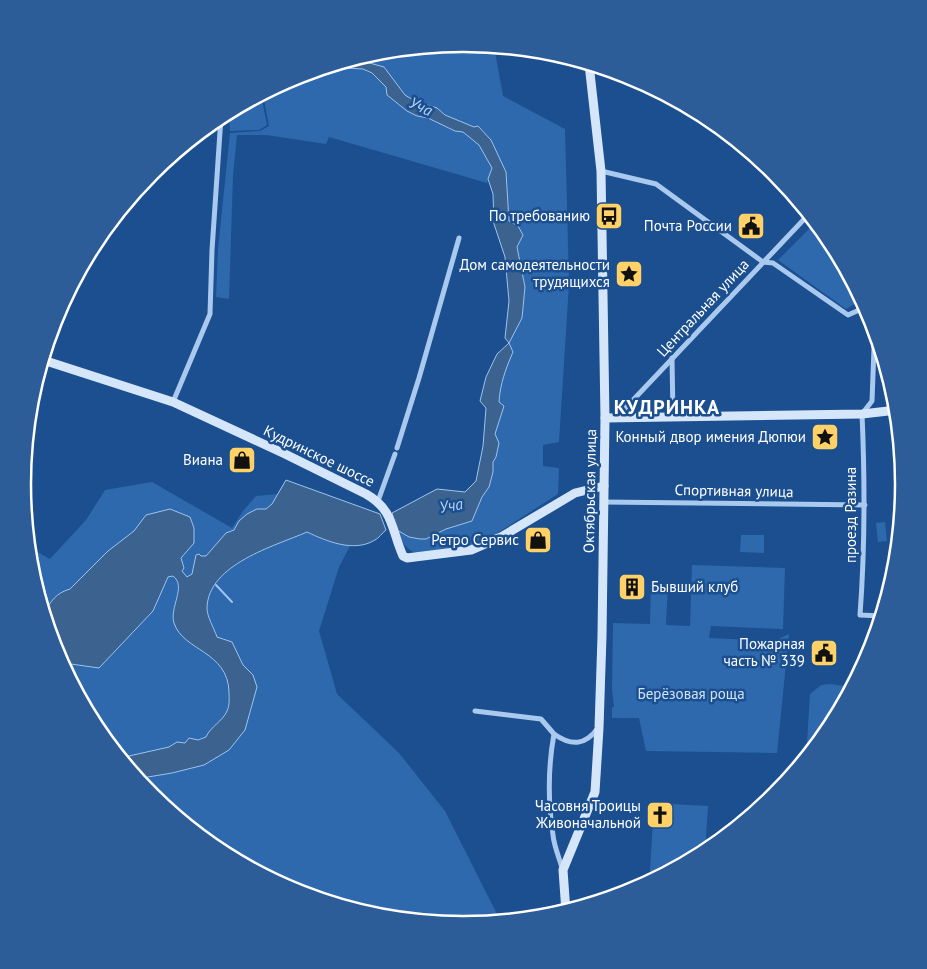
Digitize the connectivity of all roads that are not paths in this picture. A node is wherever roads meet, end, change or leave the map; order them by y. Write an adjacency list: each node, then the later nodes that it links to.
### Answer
1 (590, 71): 3 (street, Октябрьская улица)
2 (220, 127): 11 (street)
3 (601, 171): 6 (street); 14 (street, Октябрьская улица)
4 (804, 219): 6 (street, Центральная улица)
5 (459, 238): 18 (street)
6 (764, 262): 7 (street); 9 (street, Центральная улица)
7 (859, 310)
8 (874, 349): 13 (street)
9 (672, 358): 15 (street); 16 (street, Центральная улица)
10 (49, 362): 11 (street, Кудринское шоссе)
11 (173, 402): 18 (street, Кудринское шоссе)
12 (889, 411): 13 (street)
13 (862, 414): 15 (street); 20 (street, проезд Разина)
14 (605, 418): 16 (street); 17 (street, Октябрьская улица)
15 (673, 418): 16 (street)
16 (615, 419)
17 (604, 486): 18 (street, Кудринское шоссе); 19 (street, Октябрьская улица)
18 (378, 501)
19 (603, 502): 20 (street, Спортивная улица); 23 (street, Октябрьская улица)
20 (865, 505): 21 (street, проезд Разина)
21 (875, 616)
22 (476, 711): 24 (street)
23 (599, 728): 24 (street); 25 (street, Октябрьская улица)
24 (554, 734): 25 (street)
25 (563, 870): 26 (street, Октябрьская улица)
26 (565, 904)

